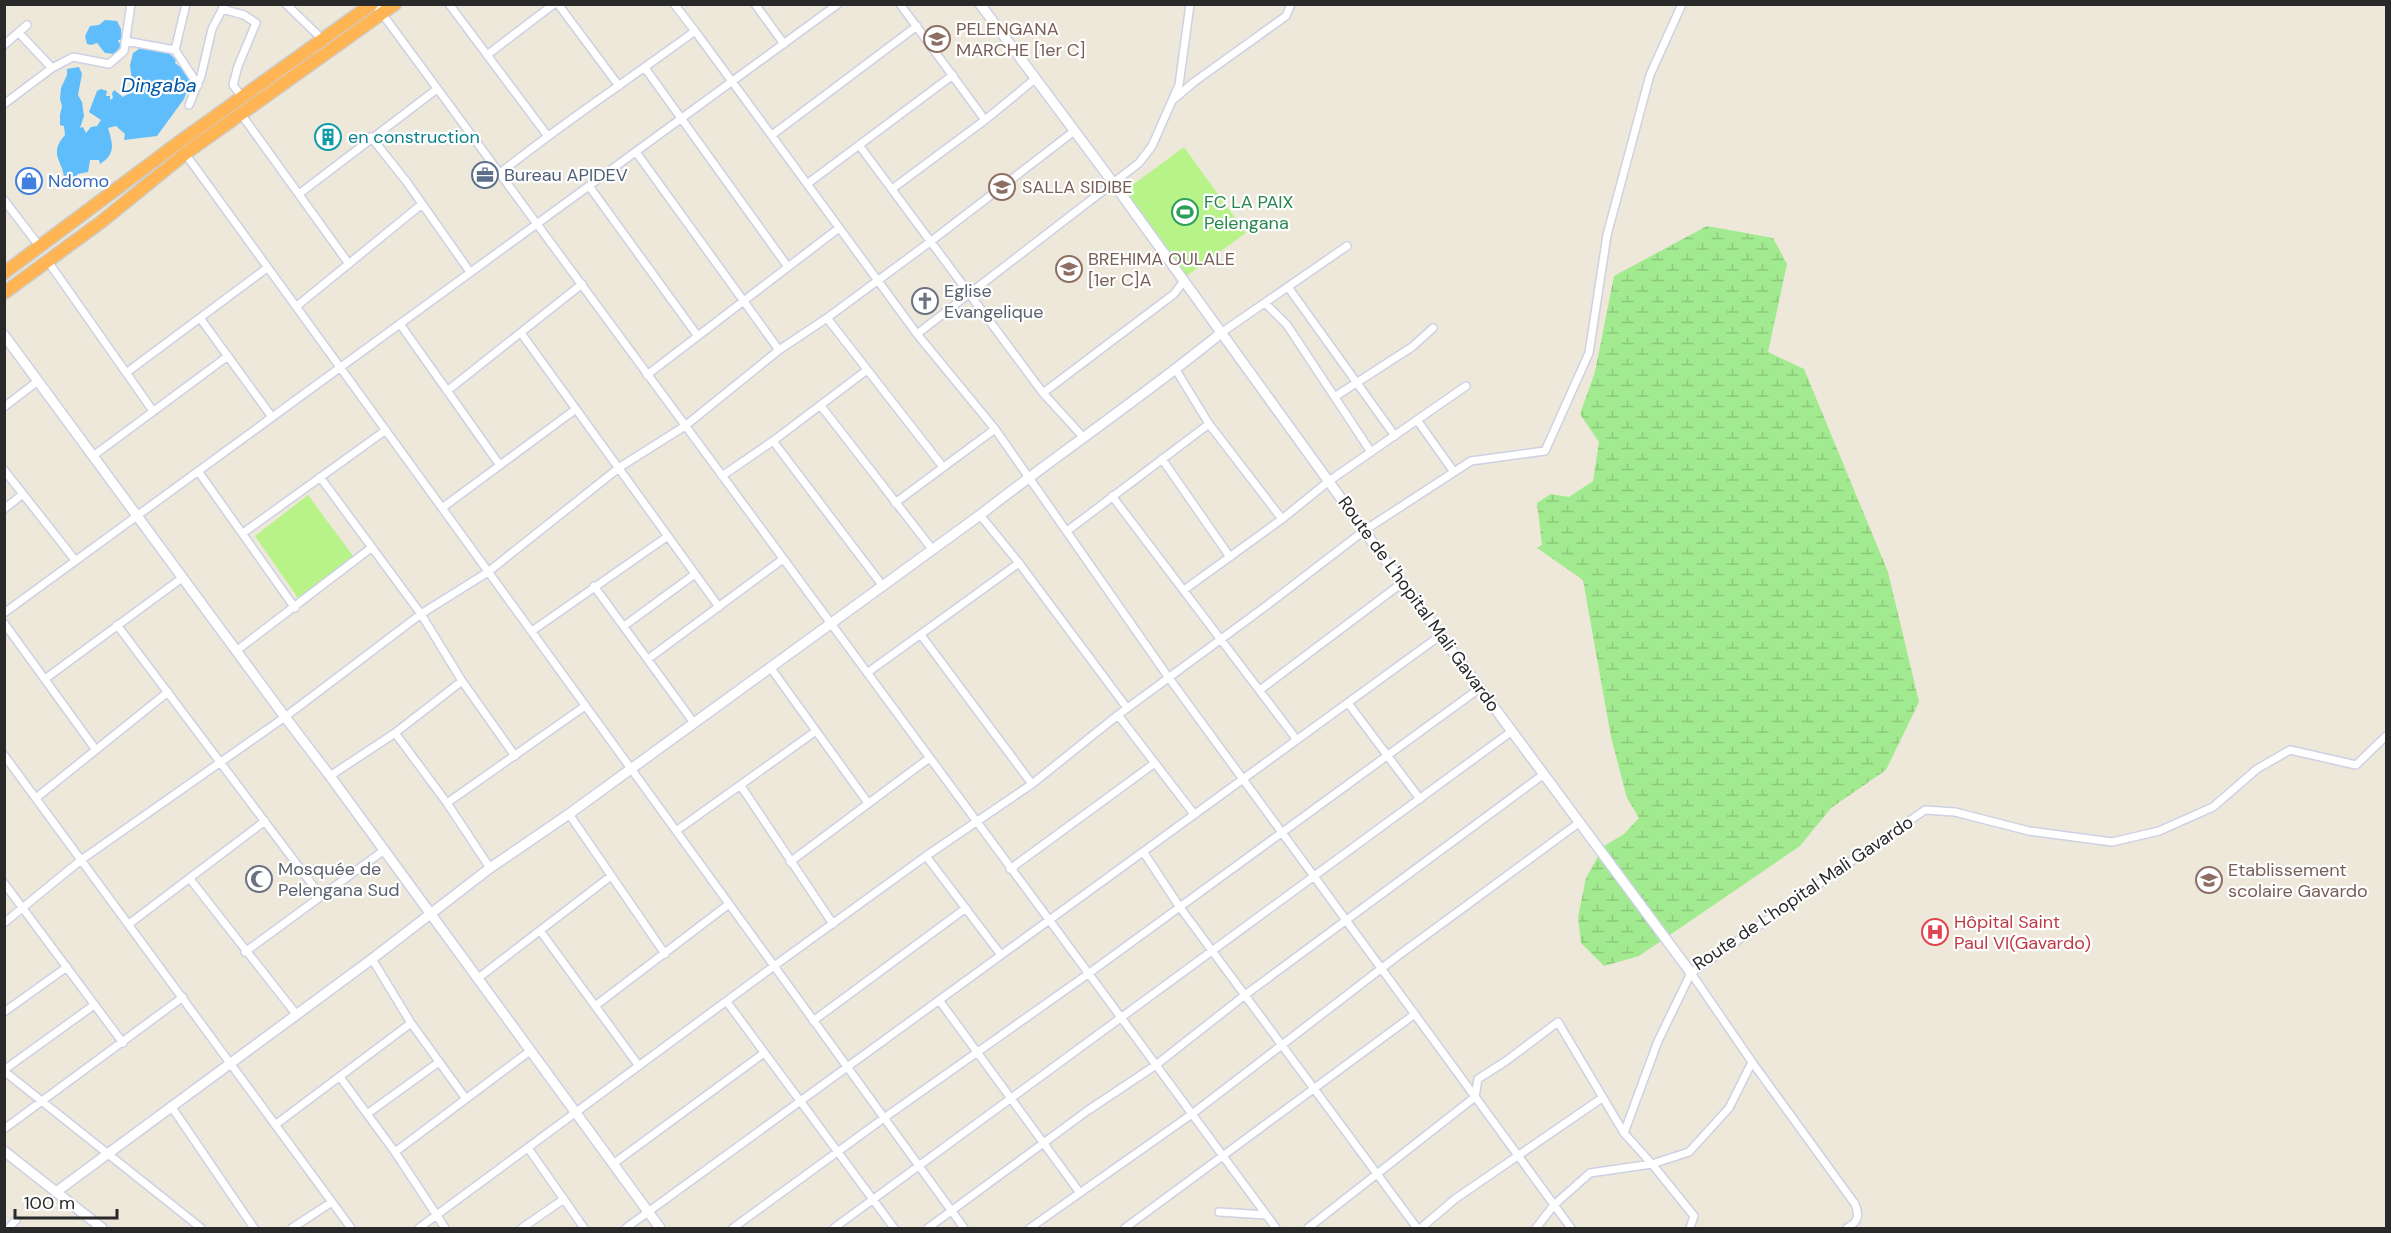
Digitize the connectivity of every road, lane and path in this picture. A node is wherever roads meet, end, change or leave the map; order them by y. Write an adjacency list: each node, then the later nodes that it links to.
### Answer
1 (130, 4): 22 (street)
2 (186, 4): 25 (street)
3 (286, 4): 21 (street)
4 (395, 4): 16 (highway)
5 (449, 4): 26 (street)
6 (556, 4): 26 (street); 33 (street)
7 (674, 4): 19 (street)
8 (755, 4): 23 (street)
9 (838, 4): 23 (street)
10 (900, 4): 18 (street)
11 (980, 4): 30 (street, Route de L'hopital Mali Gavardo)
12 (1190, 4): 36 (street)
13 (1292, 4): 36 (street)
14 (1682, 4): 120 (street)
15 (224, 7): 32 (street); 35 (street)
16 (376, 8): 21 (highway); 34 (street); 39 (highway)
17 (27, 25): 20 (street)
18 (917, 26): 29 (street); 44 (street)
19 (695, 31): 28 (street); 31 (street)
20 (19, 33): 24 (street); 27 (street)
21 (323, 40): 35 (highway)
22 (125, 41): 25 (street); 27 (street)
23 (784, 44): 31 (street)
24 (4, 45)
25 (175, 50): 32 (street)
26 (487, 55): 43 (street)
27 (52, 68): 37 (street)
28 (645, 68): 33 (street); 40 (street)
29 (953, 75): 41 (street); 46 (street)
30 (1035, 80): 41 (street); 42 (street, Route de L'hopital Mali Gavardo)
31 (732, 82): 40 (street); 44 (street)
32 (198, 85): 38 (street)
33 (619, 86): 43 (street)
34 (436, 88): 45 (street); 49 (street)
35 (242, 97): 47 (highway)
36 (1170, 102): 51 (street)
37 (4, 104)
38 (189, 105)
39 (241, 114): 47 (highway); 54 (street)
40 (683, 118): 48 (street); 64 (street)
41 (985, 120): 53 (street)
42 (1073, 132): 51 (street, Route de L'hopital Mali Gavardo); 59 (street)
43 (547, 135): 49 (street)
44 (772, 135): 50 (street)
45 (371, 137): 54 (street); 56 (street)
46 (859, 145): 50 (street); 53 (street)
47 (182, 148): 61 (highway); 62 (highway); 65 (street)
48 (636, 152): 52 (street); 74 (street)
49 (500, 174): 57 (street)
50 (807, 184): 58 (street)
51 (1114, 184): 69 (street, Route de L'hopital Mali Gavardo); 73 (street)
52 (589, 186): 57 (street); 85 (street)
53 (892, 189): 59 (street)
54 (299, 194): 63 (street)
55 (4, 200): 61 (street)
56 (422, 204): 63 (street); 66 (street)
57 (537, 224): 66 (street); 70 (street)
58 (839, 228): 64 (street); 68 (street)
59 (930, 242): 68 (street); 73 (street)
60 (1347, 246): 71 (street)
61 (40, 247): 67 (highway)
62 (47, 260): 72 (highway); 91 (street)
63 (350, 264): 76 (street)
64 (788, 267): 74 (street)
65 (267, 268): 76 (street); 77 (street)
66 (470, 272): 79 (street)
67 (4, 273)
68 (878, 280): 78 (street); 83 (street)
69 (1184, 282): 82 (street, Route de L'hopital Mali Gavardo); 97 (street)
70 (582, 284): 81 (street); 92 (street)
71 (1288, 287): 75 (street); 94 (street)
72 (4, 292)
73 (970, 295): 83 (street); 97 (street)
74 (744, 299): 85 (street); 86 (street)
75 (1265, 303): 82 (street); 98 (street)
76 (297, 306): 88 (street)
77 (200, 318): 87 (street); 91 (street)
78 (827, 318): 86 (street); 89 (street)
79 (400, 324): 88 (street); 96 (street)
80 (1433, 328): 94 (street)
81 (521, 333): 96 (street); 101 (street)
82 (1221, 333): 90 (street); 124 (street, Route de L'hopital Mali Gavardo)
83 (917, 334): 107 (street)
84 (4, 335): 93 (street)
85 (697, 335): 92 (street)
86 (780, 350): 106 (street)
87 (228, 356): 102 (street); 103 (street)
88 (340, 367): 103 (street); 108 (street)
89 (867, 370): 99 (street); 117 (street)
90 (1176, 370): 105 (street); 110 (street)
91 (126, 373): 102 (street)
92 (647, 375): 106 (street)
93 (38, 381): 100 (street); 113 (street)
94 (1356, 382): 98 (street); 109 (street)
95 (1466, 386): 104 (street)
96 (447, 392): 115 (street)
97 (1042, 393): 110 (street)
98 (1336, 396): 112 (street)
99 (820, 406): 111 (street); 127 (street)
100 (4, 407)
101 (576, 409): 115 (street); 116 (street)
102 (153, 411): 113 (street)
103 (272, 417): 119 (street)
104 (1418, 420): 109 (street); 120 (street)
105 (1209, 424): 114 (street); 132 (street)
106 (685, 426): 116 (street); 121 (street)
107 (995, 429): 117 (street); 123 (street)
108 (386, 430): 122 (street); 128 (street)
109 (1395, 436): 112 (street)
110 (1084, 438): 123 (street)
111 (773, 441): 121 (street); 147 (street)
112 (1371, 452): 124 (street)
113 (93, 456): 131 (street)
114 (1162, 459): 126 (street); 139 (street)
115 (499, 464): 128 (street)
116 (620, 467): 136 (street); 143 (street)
117 (943, 467): 127 (street)
118 (4, 470): 125 (street)
119 (198, 471): 131 (street); 135 (street)
120 (1454, 472): 133 (street)
121 (722, 476): 140 (street)
122 (320, 477): 135 (street); 137 (street)
123 (1027, 478): 130 (street); 134 (street)
124 (1329, 481): 132 (street); 133 (street, Route de L'hopital Mali Gavardo)
125 (23, 494): 129 (street); 141 (street)
126 (1112, 495): 134 (street); 149 (street)
127 (895, 503): 138 (street)
128 (442, 508): 143 (street)
129 (4, 509)
130 (980, 515): 138 (street); 142 (street)
131 (137, 516): 141 (street); 145 (street)
132 (1282, 519): 139 (street)
133 (1365, 530): 146 (street, Route de L'hopital Mali Gavardo); 161 (street)
134 (1066, 531): 166 (street)
135 (243, 534): 151 (street)
136 (668, 536): 144 (street); 148 (street)
137 (371, 549): 151 (street); 153 (street)
138 (932, 549): 147 (street)
139 (1230, 557): 149 (street)
140 (783, 559): 150 (street); 155 (street)
141 (75, 560): 152 (street)
142 (1019, 563): 159 (street); 174 (street)
143 (488, 572): 153 (street); 158 (street)
144 (695, 574): 150 (street); 157 (street)
145 (182, 578): 156 (street); 162 (street)
146 (1402, 584): 160 (street, Route de L'hopital Mali Gavardo); 170 (street)
147 (882, 585): 155 (street)
148 (594, 586): 157 (street); 158 (street)
149 (1184, 590): 161 (street)
150 (719, 607): 163 (street)
151 (295, 608): 162 (street)
152 (4, 613)
153 (421, 614): 168 (street); 176 (street)
154 (4, 623): 167 (street)
155 (830, 623): 164 (street); 165 (street)
156 (117, 625): 167 (street); 171 (street)
157 (624, 626): 163 (street)
158 (532, 631): 173 (street)
159 (921, 635): 165 (street); 194 (street)
160 (1440, 635): 169 (street, Route de L'hopital Mali Gavardo); 172 (street)
161 (1221, 639): 166 (street); 170 (street)
162 (236, 651): 176 (street)
163 (648, 659): 177 (street)
164 (770, 667): 177 (street); 178 (street)
165 (867, 673): 187 (street)
166 (1168, 678): 174 (street); 193 (street)
167 (45, 679): 183 (street)
168 (462, 681): 180 (street); 186 (street)
169 (1480, 688): 179 (street, Route de L'hopital Mali Gavardo); 185 (street)
170 (1260, 690): 182 (street)
171 (168, 692): 183 (street); 188 (street)
172 (1348, 703): 182 (street); 185 (street)
173 (585, 706): 186 (street); 190 (street)
174 (1127, 708): 175 (street)
175 (1118, 715): 189 (street); 194 (street)
176 (285, 717): 188 (street); 192 (street)
177 (694, 723): 190 (street)
178 (816, 731): 195 (street); 199 (street)
179 (1512, 731): 191 (street, Route de L'hopital Mali Gavardo); 197 (street)
180 (395, 734): 192 (street); 198 (street)
181 (2386, 736): 238 (street, Route de L'hopital Mali Gavardo)
182 (1298, 740): 193 (street)
183 (96, 750): 196 (street)
184 (4, 754): 196 (street)
185 (1388, 754): 197 (street); 206 (street)
186 (515, 756): 198 (street)
187 (928, 759): 199 (street); 203 (street)
188 (220, 761): 202 (street); 210 (street)
189 (1155, 763): 201 (street); 213 (street)
190 (631, 768): 200 (street); 205 (street)
191 (1544, 774): 204 (street, Route de L'hopital Mali Gavardo); 225 (street)
192 (330, 776): 207 (street)
193 (1243, 779): 201 (street); 206 (street)
194 (1032, 784): 203 (street)
195 (741, 786): 205 (street); 211 (street)
196 (36, 798): 210 (street)
197 (1420, 800): 215 (street)
198 (447, 803): 212 (street)
199 (868, 803): 211 (street)
200 (569, 814): 212 (street); 214 (street)
201 (1194, 814): 208 (street)
202 (265, 821): 216 (street); 218 (street)
203 (977, 822): 209 (street); 213 (street)
204 (1580, 822): 237 (street); 238 (street, Route de L'hopital Mali Gavardo)
205 (676, 831): 219 (street)
206 (1281, 832): 215 (street); 220 (street)
207 (383, 850): 218 (street); 223 (street)
208 (1144, 853): 220 (street); 224 (street)
209 (927, 856): 221 (street); 228 (street)
210 (81, 860): 222 (street); 227 (street)
211 (790, 862): 228 (street)
212 (490, 868): 223 (street)
213 (1010, 869): 224 (street)
214 (611, 876): 229 (street); 232 (street)
215 (1314, 878): 225 (street); 231 (street)
216 (190, 879): 227 (street); 230 (street)
217 (4, 883): 222 (street)
218 (320, 895): 230 (street)
219 (729, 904): 232 (street); 235 (street)
220 (1179, 906): 231 (street); 239 (street)
221 (966, 908): 233 (street); 251 (street)
222 (23, 909): 226 (street); 236 (street)
223 (430, 914): 234 (street); 240 (street)
224 (1049, 921): 233 (street); 239 (street)
225 (1346, 921): 237 (street); 241 (street)
226 (4, 923)
227 (129, 924): 242 (street)
228 (833, 924): 235 (street)
229 (541, 932): 240 (street); 246 (street)
230 (245, 952): 248 (street)
231 (1213, 952): 241 (street); 250 (street)
232 (665, 954): 246 (street)
233 (1001, 955): 243 (street)
234 (372, 959): 248 (street); 252 (street)
235 (774, 966): 244 (street); 251 (street)
236 (67, 967): 245 (street); 247 (street)
237 (1381, 969): 249 (street); 254 (street)
238 (1690, 972): 259 (street); 280 (street)
239 (1088, 974): 250 (street); 256 (street)
240 (477, 979): 255 (street)
241 (1245, 995): 254 (street); 261 (street)
242 (183, 997): 253 (street); 260 (street)
243 (939, 1000): 256 (street); 263 (street)
244 (727, 1002): 257 (street); 262 (street)
245 (94, 1005): 253 (street); 264 (street)
246 (595, 1006): 262 (street)
247 (4, 1012)
248 (296, 1014): 260 (street)
249 (1415, 1014): 266 (street); 268 (street)
250 (1121, 1019): 261 (street); 267 (street)
251 (813, 1021): 263 (street)
252 (411, 1023): 258 (street); 265 (street)
253 (123, 1043): 271 (street)
254 (1281, 1045): 266 (street); 276 (street)
255 (530, 1051): 270 (street); 274 (street)
256 (977, 1051): 267 (street); 277 (street)
257 (764, 1053): 272 (street); 289 (street)
258 (439, 1062): 270 (street); 275 (street)
259 (1752, 1062): 290 (street); 330 (street)
260 (230, 1063): 273 (street); 278 (street)
261 (1156, 1065): 276 (street); 281 (street)
262 (639, 1066): 274 (street)
263 (847, 1067): 272 (street); 277 (street)
264 (4, 1070): 271 (street)
265 (340, 1077): 275 (street); 278 (street)
266 (1314, 1090): 288 (street); 292 (street)
267 (1011, 1097): 281 (street); 291 (street)
268 (1475, 1097): 269 (street); 287 (street); 292 (street)
269 (1602, 1098): 280 (street); 287 (street)
270 (466, 1099): 284 (street)
271 (42, 1101): 279 (street); 286 (street)
272 (801, 1102): 285 (street); 300 (street)
273 (171, 1106): 286 (street); 308 (street)
274 (575, 1113): 282 (street); 289 (street)
275 (367, 1114): 284 (street)
276 (1192, 1114): 288 (street); 294 (street)
277 (884, 1118): 285 (street); 291 (street)
278 (275, 1125): 297 (street)
279 (4, 1129)
280 (1623, 1133): 290 (street)
281 (1044, 1143): 294 (street); 299 (street)
282 (528, 1148): 295 (street); 303 (street)
283 (4, 1151): 293 (street)
284 (395, 1152): 303 (street)
285 (838, 1152): 296 (street); 317 (street)
286 (108, 1153): 293 (street); 305 (street)
287 (1518, 1155): 298 (street); 326 (street)
288 (1223, 1157): 302 (street); 323 (street)
289 (613, 1164): 300 (street)
290 (1652, 1164): 298 (street); 329 (street)
291 (919, 1167): 296 (street); 299 (street)
292 (1376, 1174): 325 (street); 326 (street)
293 (56, 1192): 307 (street)
294 (1080, 1193): 322 (street)
295 (564, 1199): 313 (street); 314 (street)
296 (874, 1200): 318 (street); 319 (street)
297 (332, 1202): 309 (street); 310 (street)
298 (1554, 1205): 327 (street); 328 (street)
299 (951, 1210): 320 (street); 321 (street)
300 (648, 1212): 315 (street); 316 (street)
301 (1219, 1212): 302 (street)
302 (1266, 1215): 324 (street)
303 (437, 1216): 311 (street); 312 (street)
304 (16, 1220): 306 (street)
305 (195, 1227)
306 (9, 1228)
307 (102, 1228)
308 (254, 1228)
309 (292, 1228)
310 (351, 1228)
311 (419, 1228)
312 (445, 1228)
313 (522, 1228)
314 (584, 1228)
315 (626, 1228)
316 (660, 1228)
317 (733, 1228)
318 (834, 1228)
319 (894, 1228)
320 (928, 1228)
321 (964, 1228)
322 (1030, 1228)
323 (1125, 1228)
324 (1276, 1228)
325 (1308, 1228)
326 (1419, 1228)
327 (1536, 1228)
328 (1571, 1228)
329 (1690, 1228)
330 (1847, 1228)

